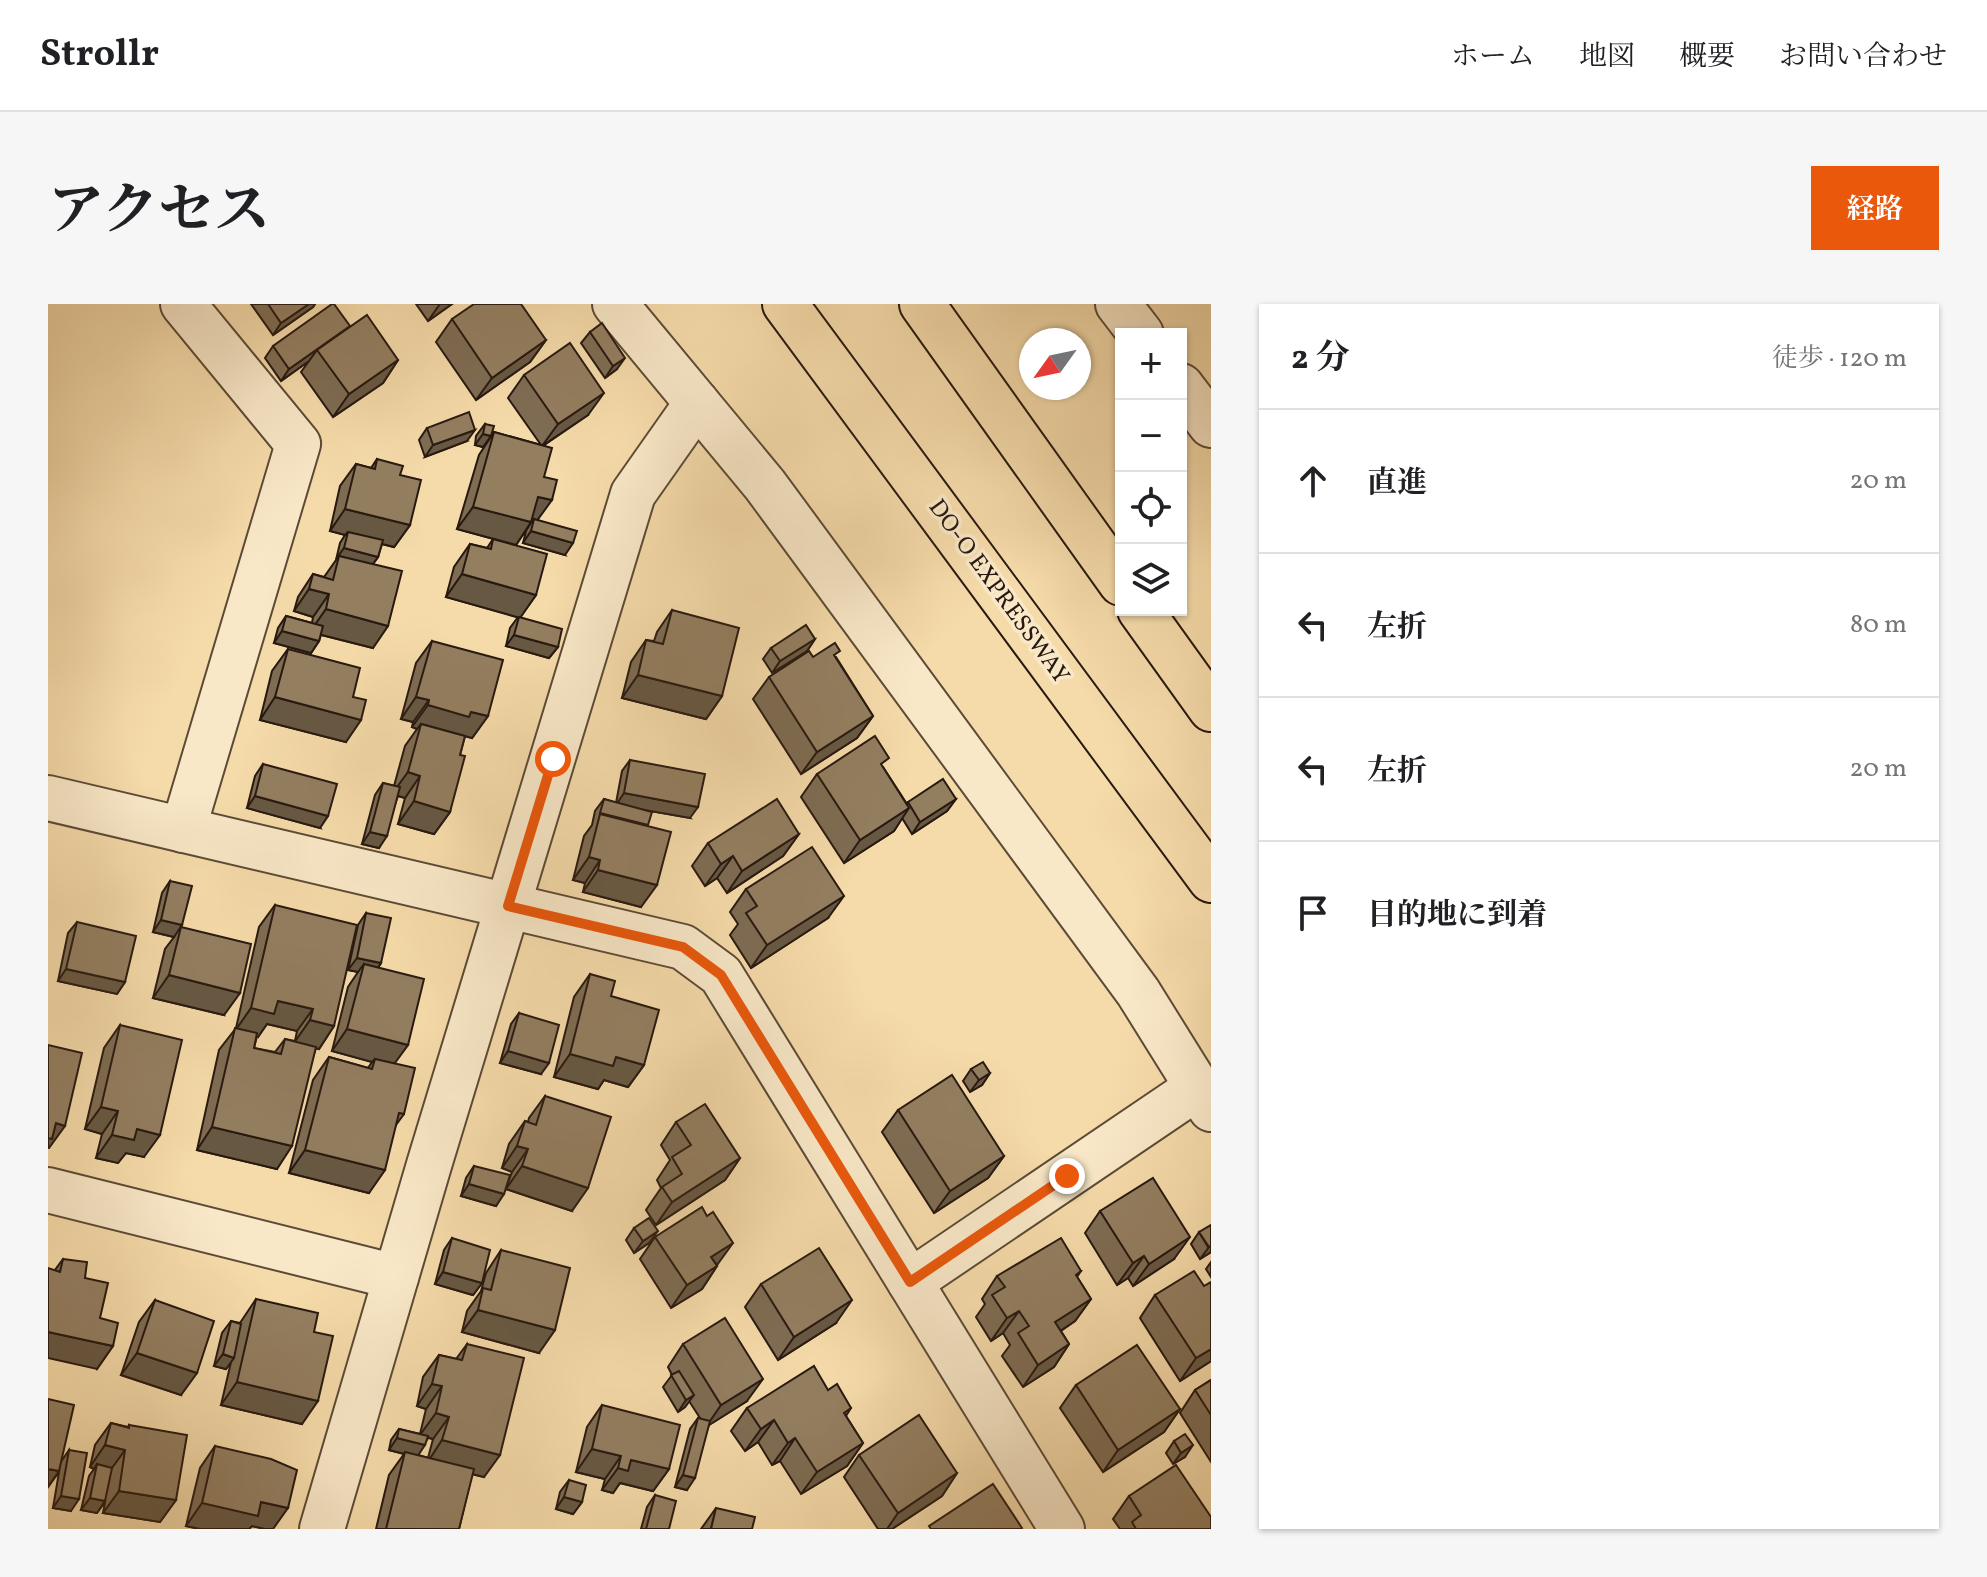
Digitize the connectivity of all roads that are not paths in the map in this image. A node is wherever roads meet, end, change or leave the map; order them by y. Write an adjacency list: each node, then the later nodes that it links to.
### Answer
1 (183, 304): 14 (street)
2 (615, 304): 8 (street)
3 (785, 304): 15 (highway, DO-O EXPRESSWAY)
4 (922, 304): 10 (highway)
5 (1118, 304): 6 (street)
6 (1136, 328)
7 (1187, 394): 9 (street)
8 (697, 403): 16 (street); 17 (street)
9 (1211, 425)
10 (1115, 575)
11 (1144, 616): 12 (highway)
12 (1211, 709)
13 (48, 798): 14 (street)
14 (183, 830): 16 (street)
15 (1211, 880)
16 (508, 906): 19 (street); 20 (street)
17 (1204, 1098): 20 (street)
18 (48, 1190): 19 (street)
19 (396, 1277): 21 (street)
20 (910, 1282): 22 (street)
21 (322, 1529)
22 (1062, 1529)

